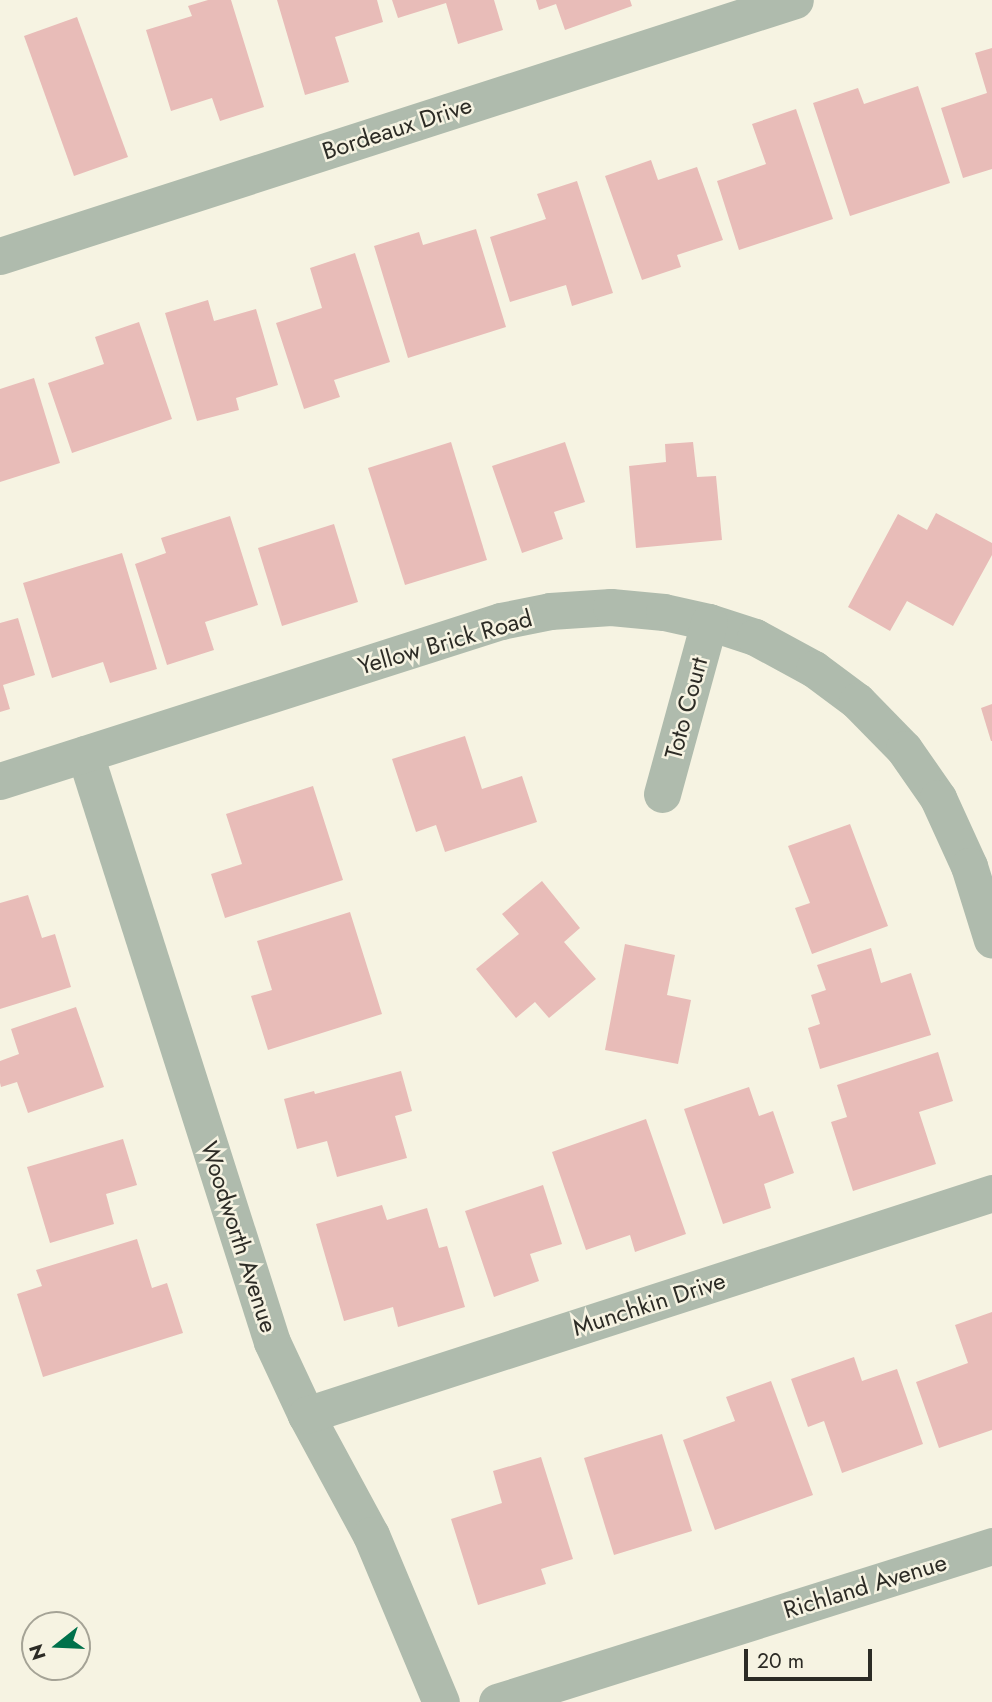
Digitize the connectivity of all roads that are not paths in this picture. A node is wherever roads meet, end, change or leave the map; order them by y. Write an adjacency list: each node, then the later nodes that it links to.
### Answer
1 (794, 0): 2 (street, Bordeaux Drive)
2 (729, 10): 3 (street, Bordeaux Drive)
3 (2, 250)
4 (709, 622): 5 (street, Yellow Brick Road); 7 (street, Toto Court); 8 (street, Yellow Brick Road)
5 (85, 754): 6 (street, Yellow Brick Road); 11 (street, Woodworth Avenue)
6 (0, 781)
7 (662, 794)
8 (981, 862): 9 (street, Yellow Brick Road)
9 (992, 940)
10 (992, 1193): 11 (street, Munchkin Drive)
11 (306, 1415): 13 (street, Woodworth Avenue)
12 (992, 1546): 14 (street, Richland Avenue)
13 (441, 1702)
14 (497, 1702)

